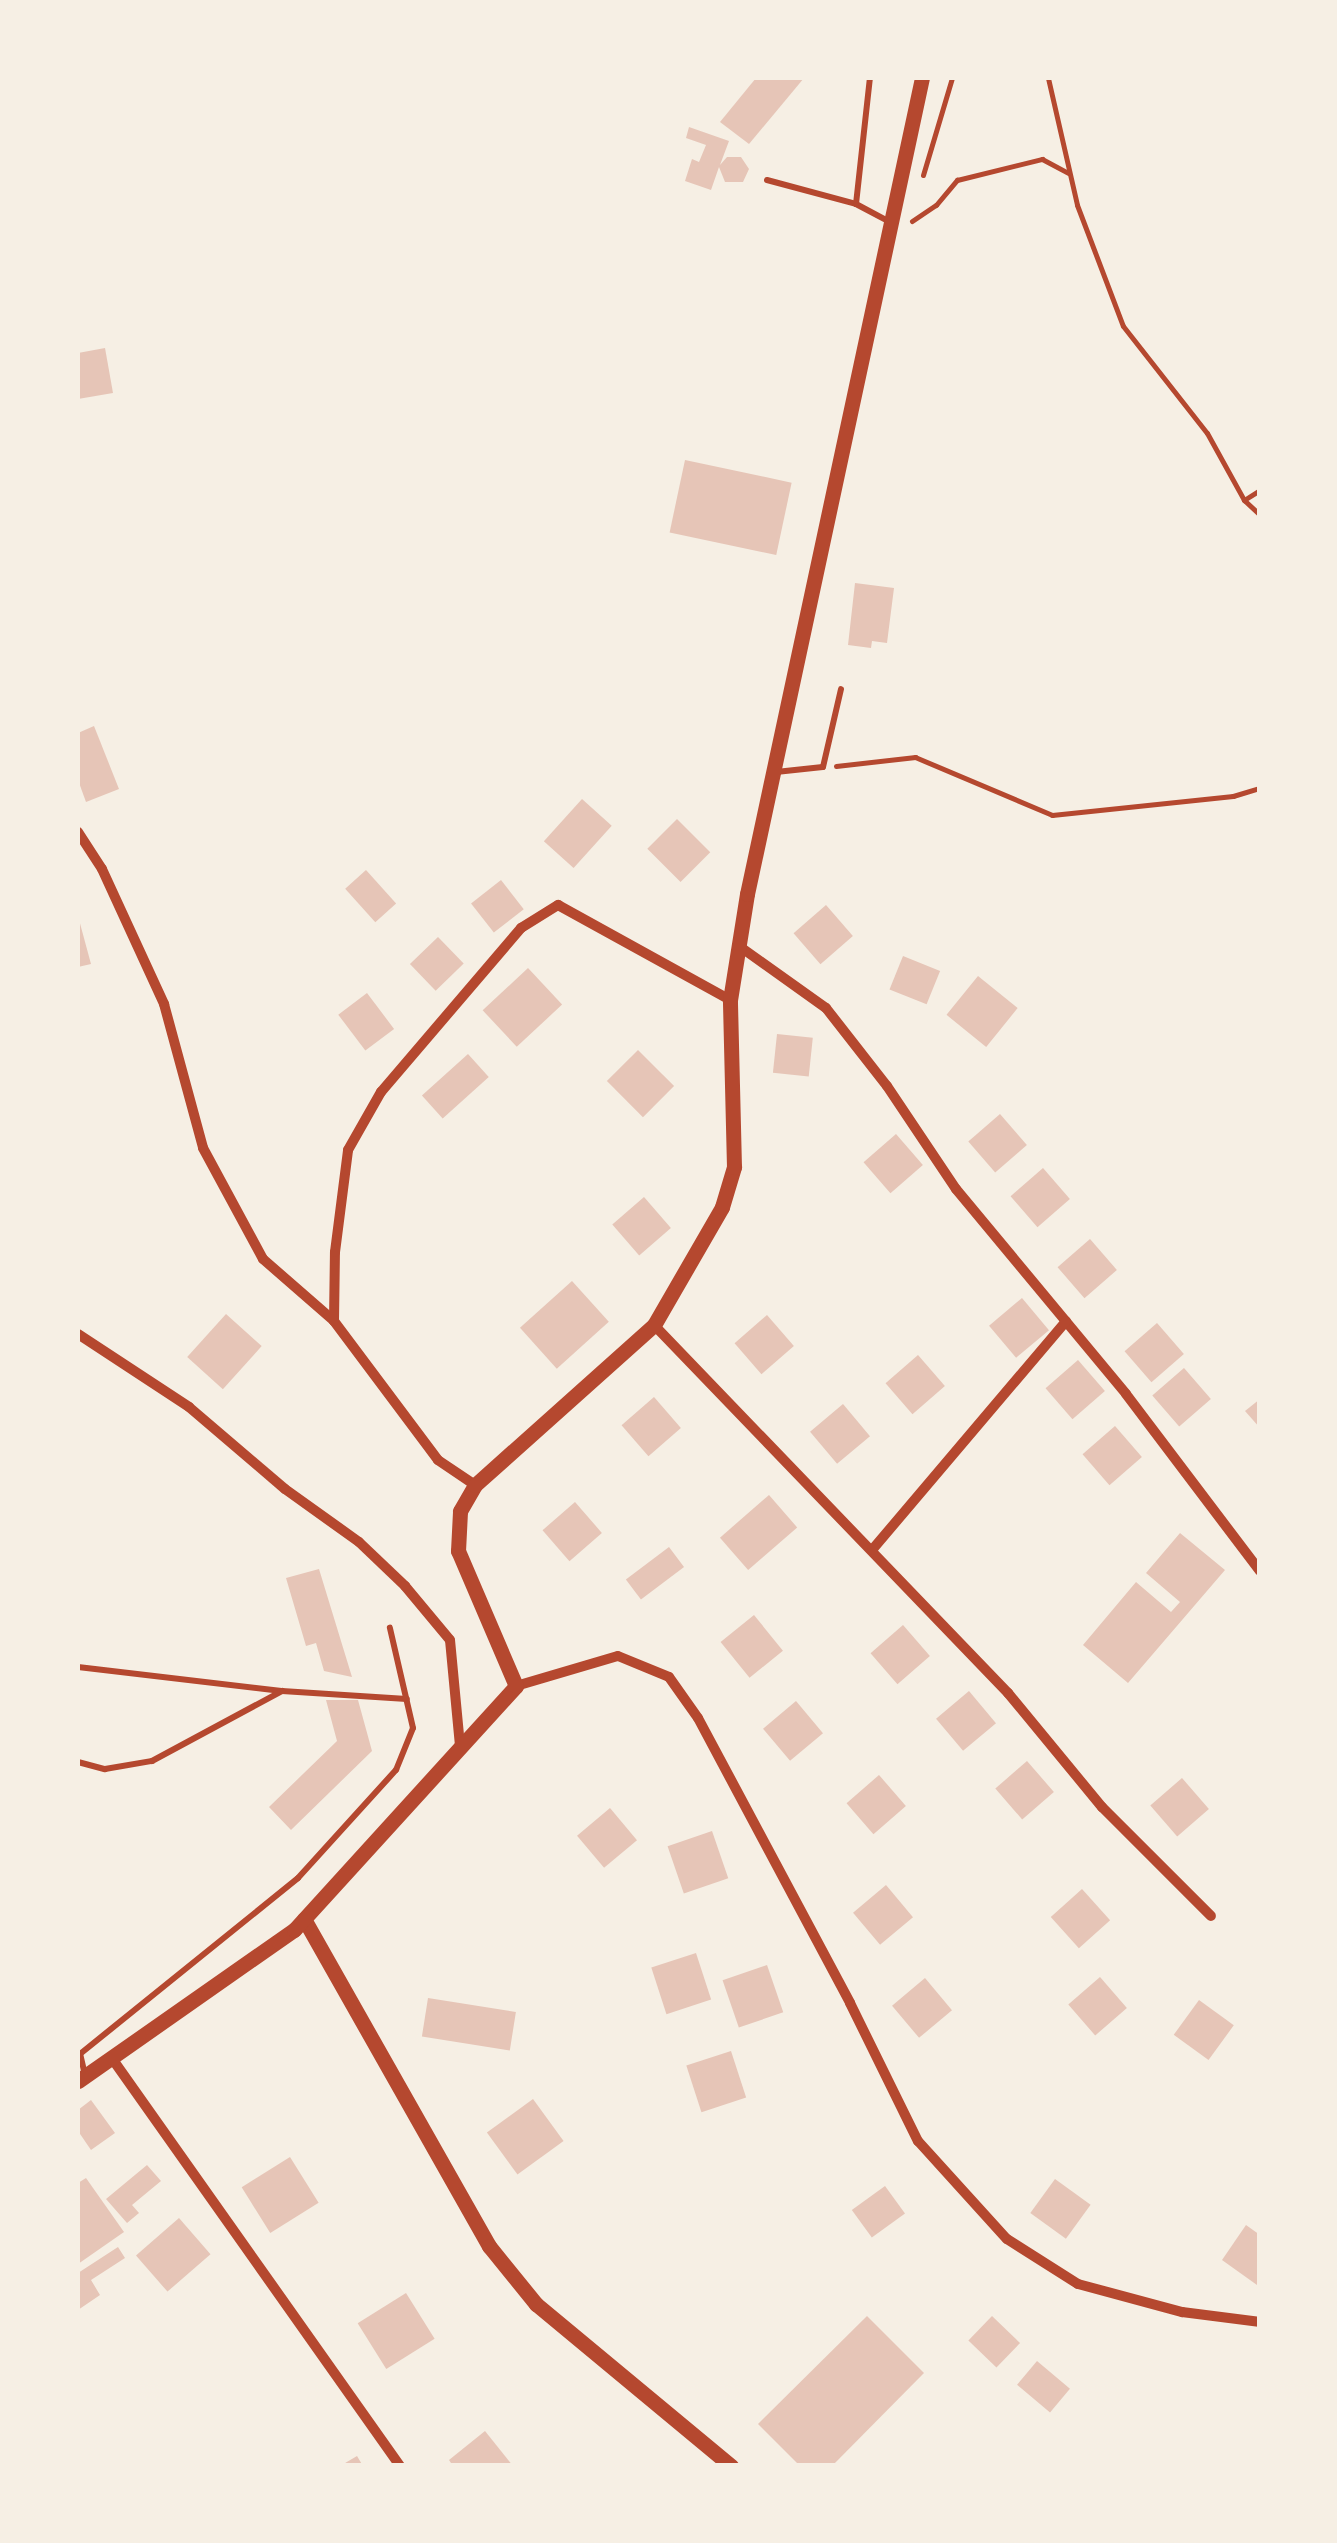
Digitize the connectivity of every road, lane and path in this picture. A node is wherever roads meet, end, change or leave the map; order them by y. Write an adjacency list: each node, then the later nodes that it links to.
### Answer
1 (870, 78): 6 (lane)
2 (922, 78): 7 (street)
3 (1048, 78): 4 (path)
4 (1070, 174): 7 (path); 9 (path)
5 (767, 180): 6 (lane)
6 (856, 204): 7 (lane)
7 (890, 222): 13 (street)
8 (1260, 490): 9 (path)
9 (1244, 500): 10 (path)
10 (1260, 516)
11 (841, 689): 12 (lane)
12 (823, 767): 13 (lane); 14 (path)
13 (774, 772): 16 (street)
14 (1260, 788)
15 (78, 832): 18 (street)
16 (739, 946): 17 (street); 19 (street)
17 (730, 1000): 18 (street); 20 (street)
18 (334, 1321): 22 (street)
19 (1066, 1321): 23 (street); 24 (street)
20 (654, 1324): 22 (street); 23 (street)
21 (78, 1334): 30 (street)
22 (475, 1486): 27 (street)
23 (872, 1550): 32 (street)
24 (1260, 1571)
25 (390, 1628): 29 (lane)
26 (78, 1666): 28 (lane)
27 (516, 1686): 30 (street); 36 (street)
28 (282, 1691): 29 (lane); 31 (lane)
29 (407, 1699): 35 (lane)
30 (460, 1745): 33 (street)
31 (78, 1762)
32 (1211, 1916)
33 (304, 1919): 34 (street); 38 (street)
34 (111, 2058): 35 (street); 37 (street)
35 (82, 2078)
36 (1260, 2322)
37 (400, 2466)
38 (730, 2466)

